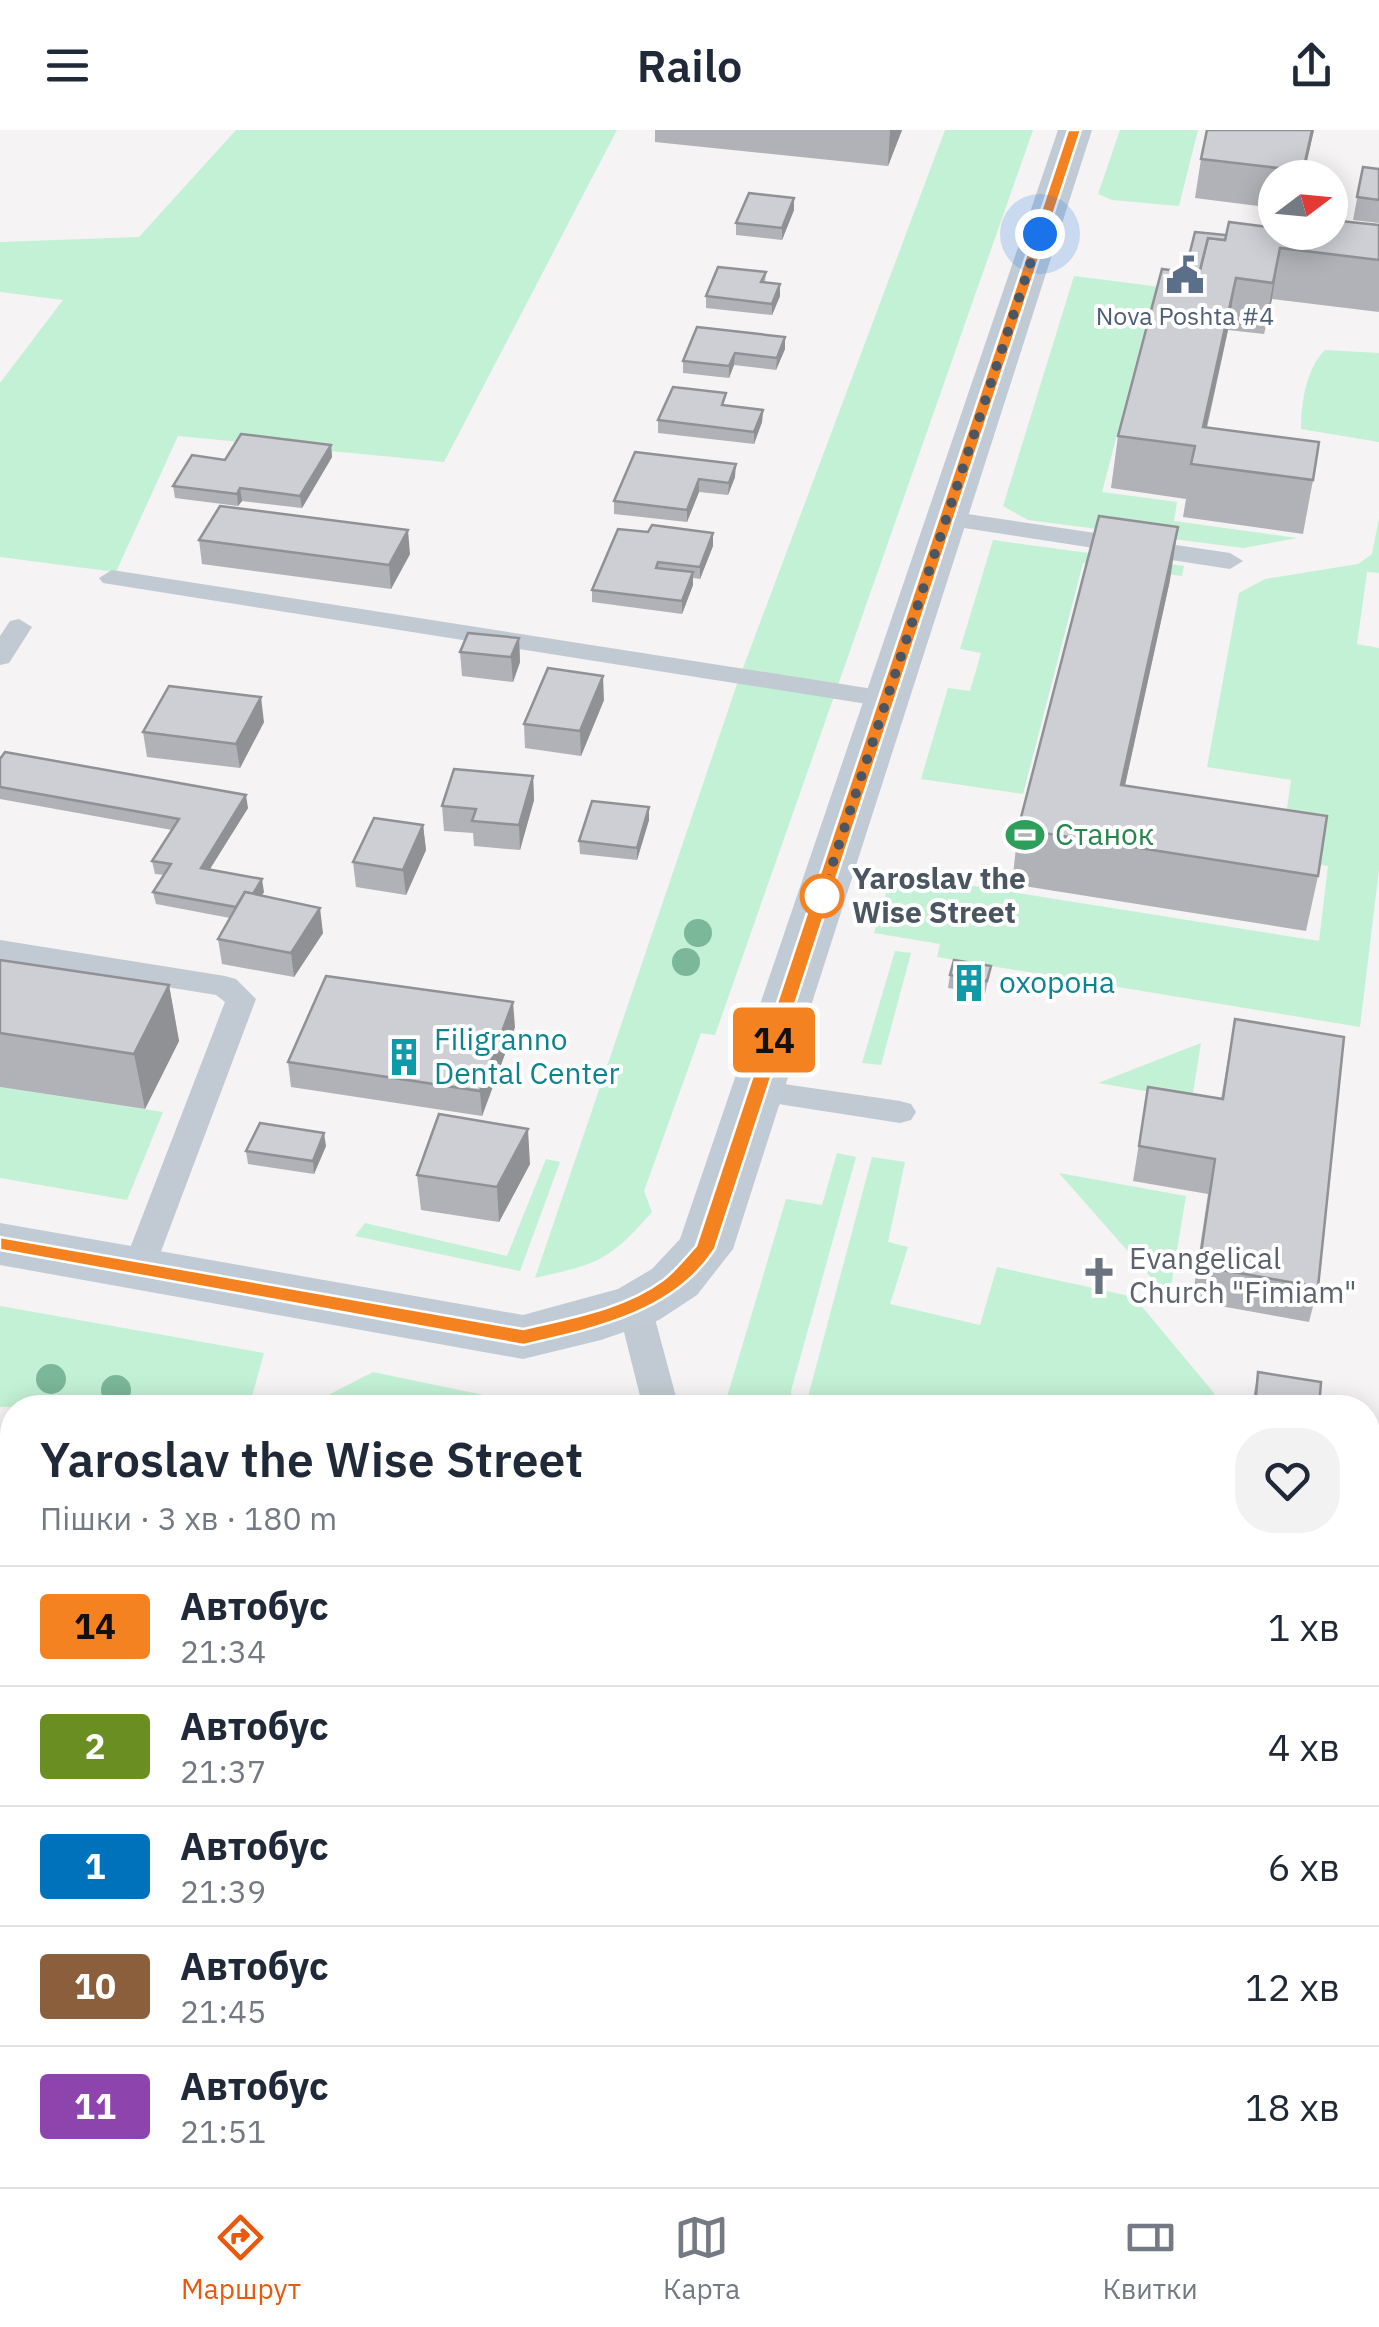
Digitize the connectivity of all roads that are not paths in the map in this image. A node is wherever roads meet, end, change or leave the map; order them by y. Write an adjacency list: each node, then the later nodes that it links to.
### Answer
1 (1074, 130): 2 (main road)
2 (946, 519): 3 (lane); 7 (main road)
3 (1230, 561)
4 (112, 578): 7 (lane)
5 (19, 628): 6 (lane)
6 (0, 657)
7 (886, 699): 9 (main road)
8 (0, 950): 12 (lane)
9 (757, 1091): 10 (lane); 13 (main road)
10 (900, 1112)
11 (0, 1244): 12 (main road)
12 (139, 1269): 13 (main road)
13 (634, 1304): 14 (lane)
14 (658, 1395)

